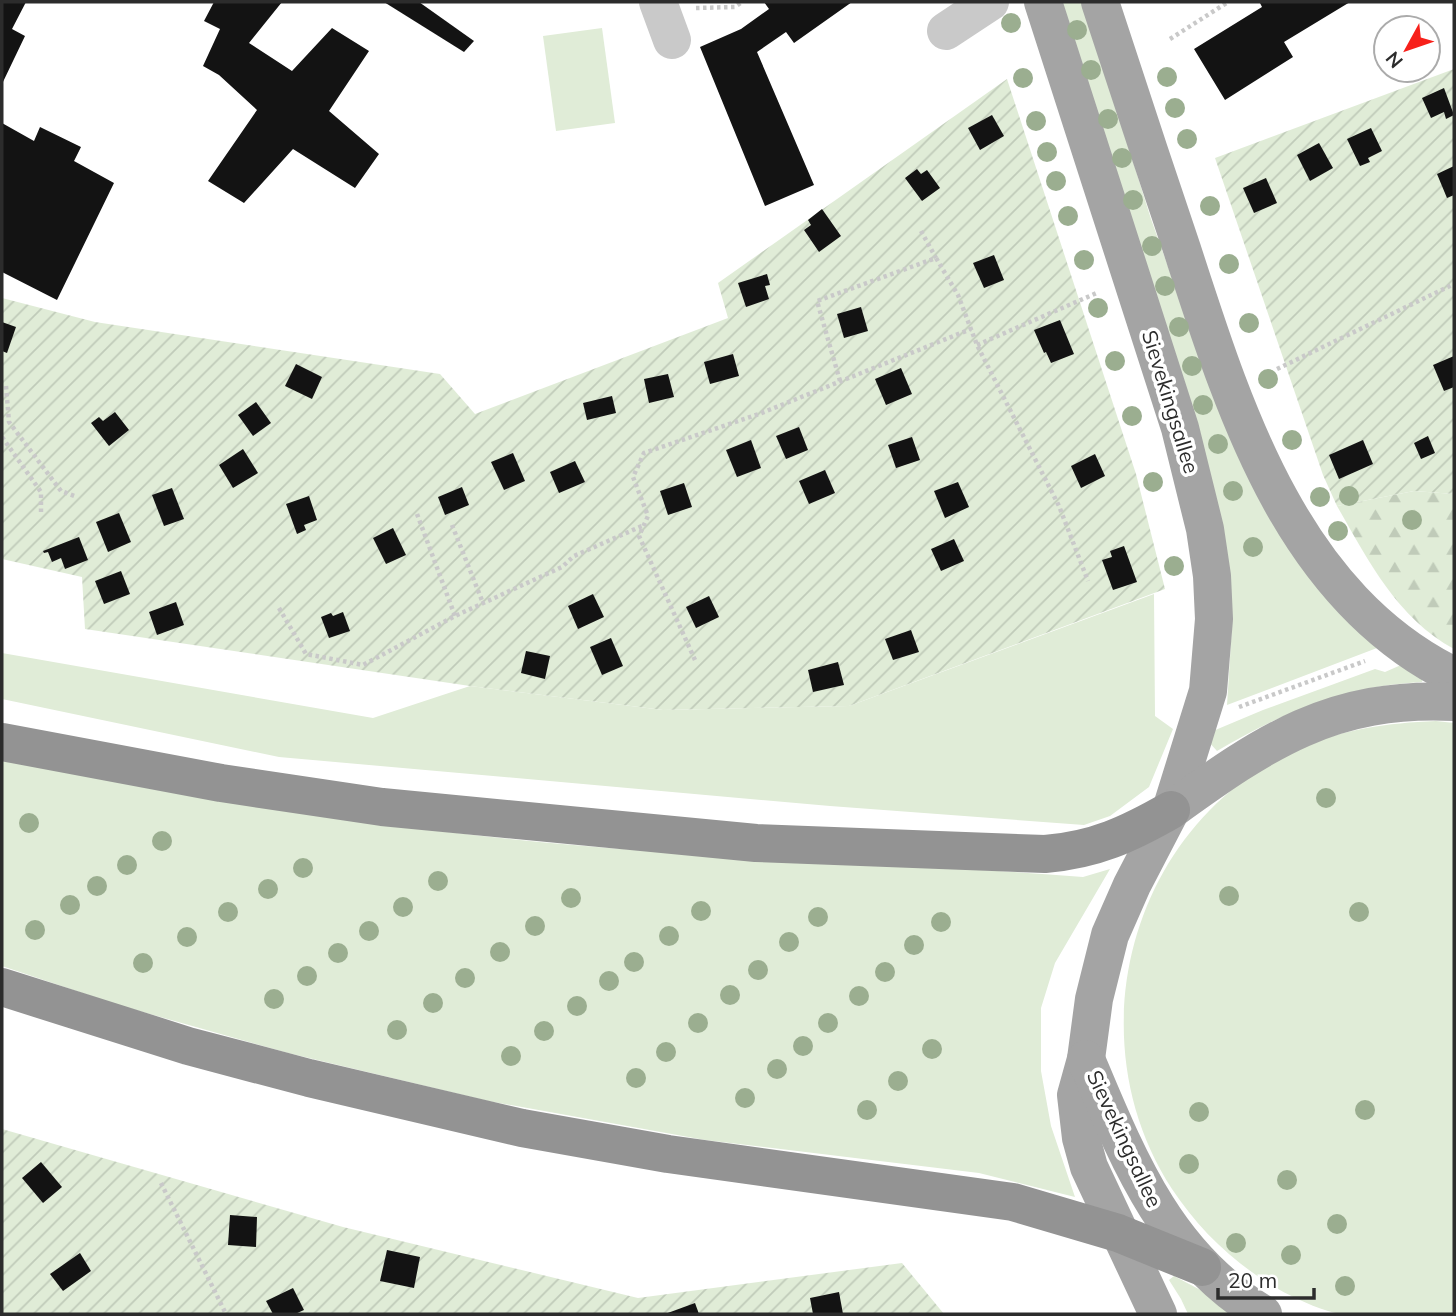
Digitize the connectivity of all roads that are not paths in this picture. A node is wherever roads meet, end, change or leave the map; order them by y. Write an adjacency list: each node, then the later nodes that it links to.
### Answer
1 (990, 2): 4 (lane)
2 (1043, 2): 8 (main road, Sievekingsallee)
3 (1100, 2): 5 (main road)
4 (946, 31)
5 (1454, 676)
6 (1454, 702): 8 (main road, Sievekingsallee)
7 (2, 742): 8 (highway)
8 (1171, 810): 10 (main road, Sievekingsallee)
9 (2, 987): 11 (highway)
10 (1086, 1059): 11 (main road); 12 (main road, Sievekingsallee)
11 (1118, 1233): 12 (highway); 13 (main road)
12 (1202, 1267): 14 (main road, Sievekingsallee)
13 (1158, 1314)
14 (1263, 1314)

